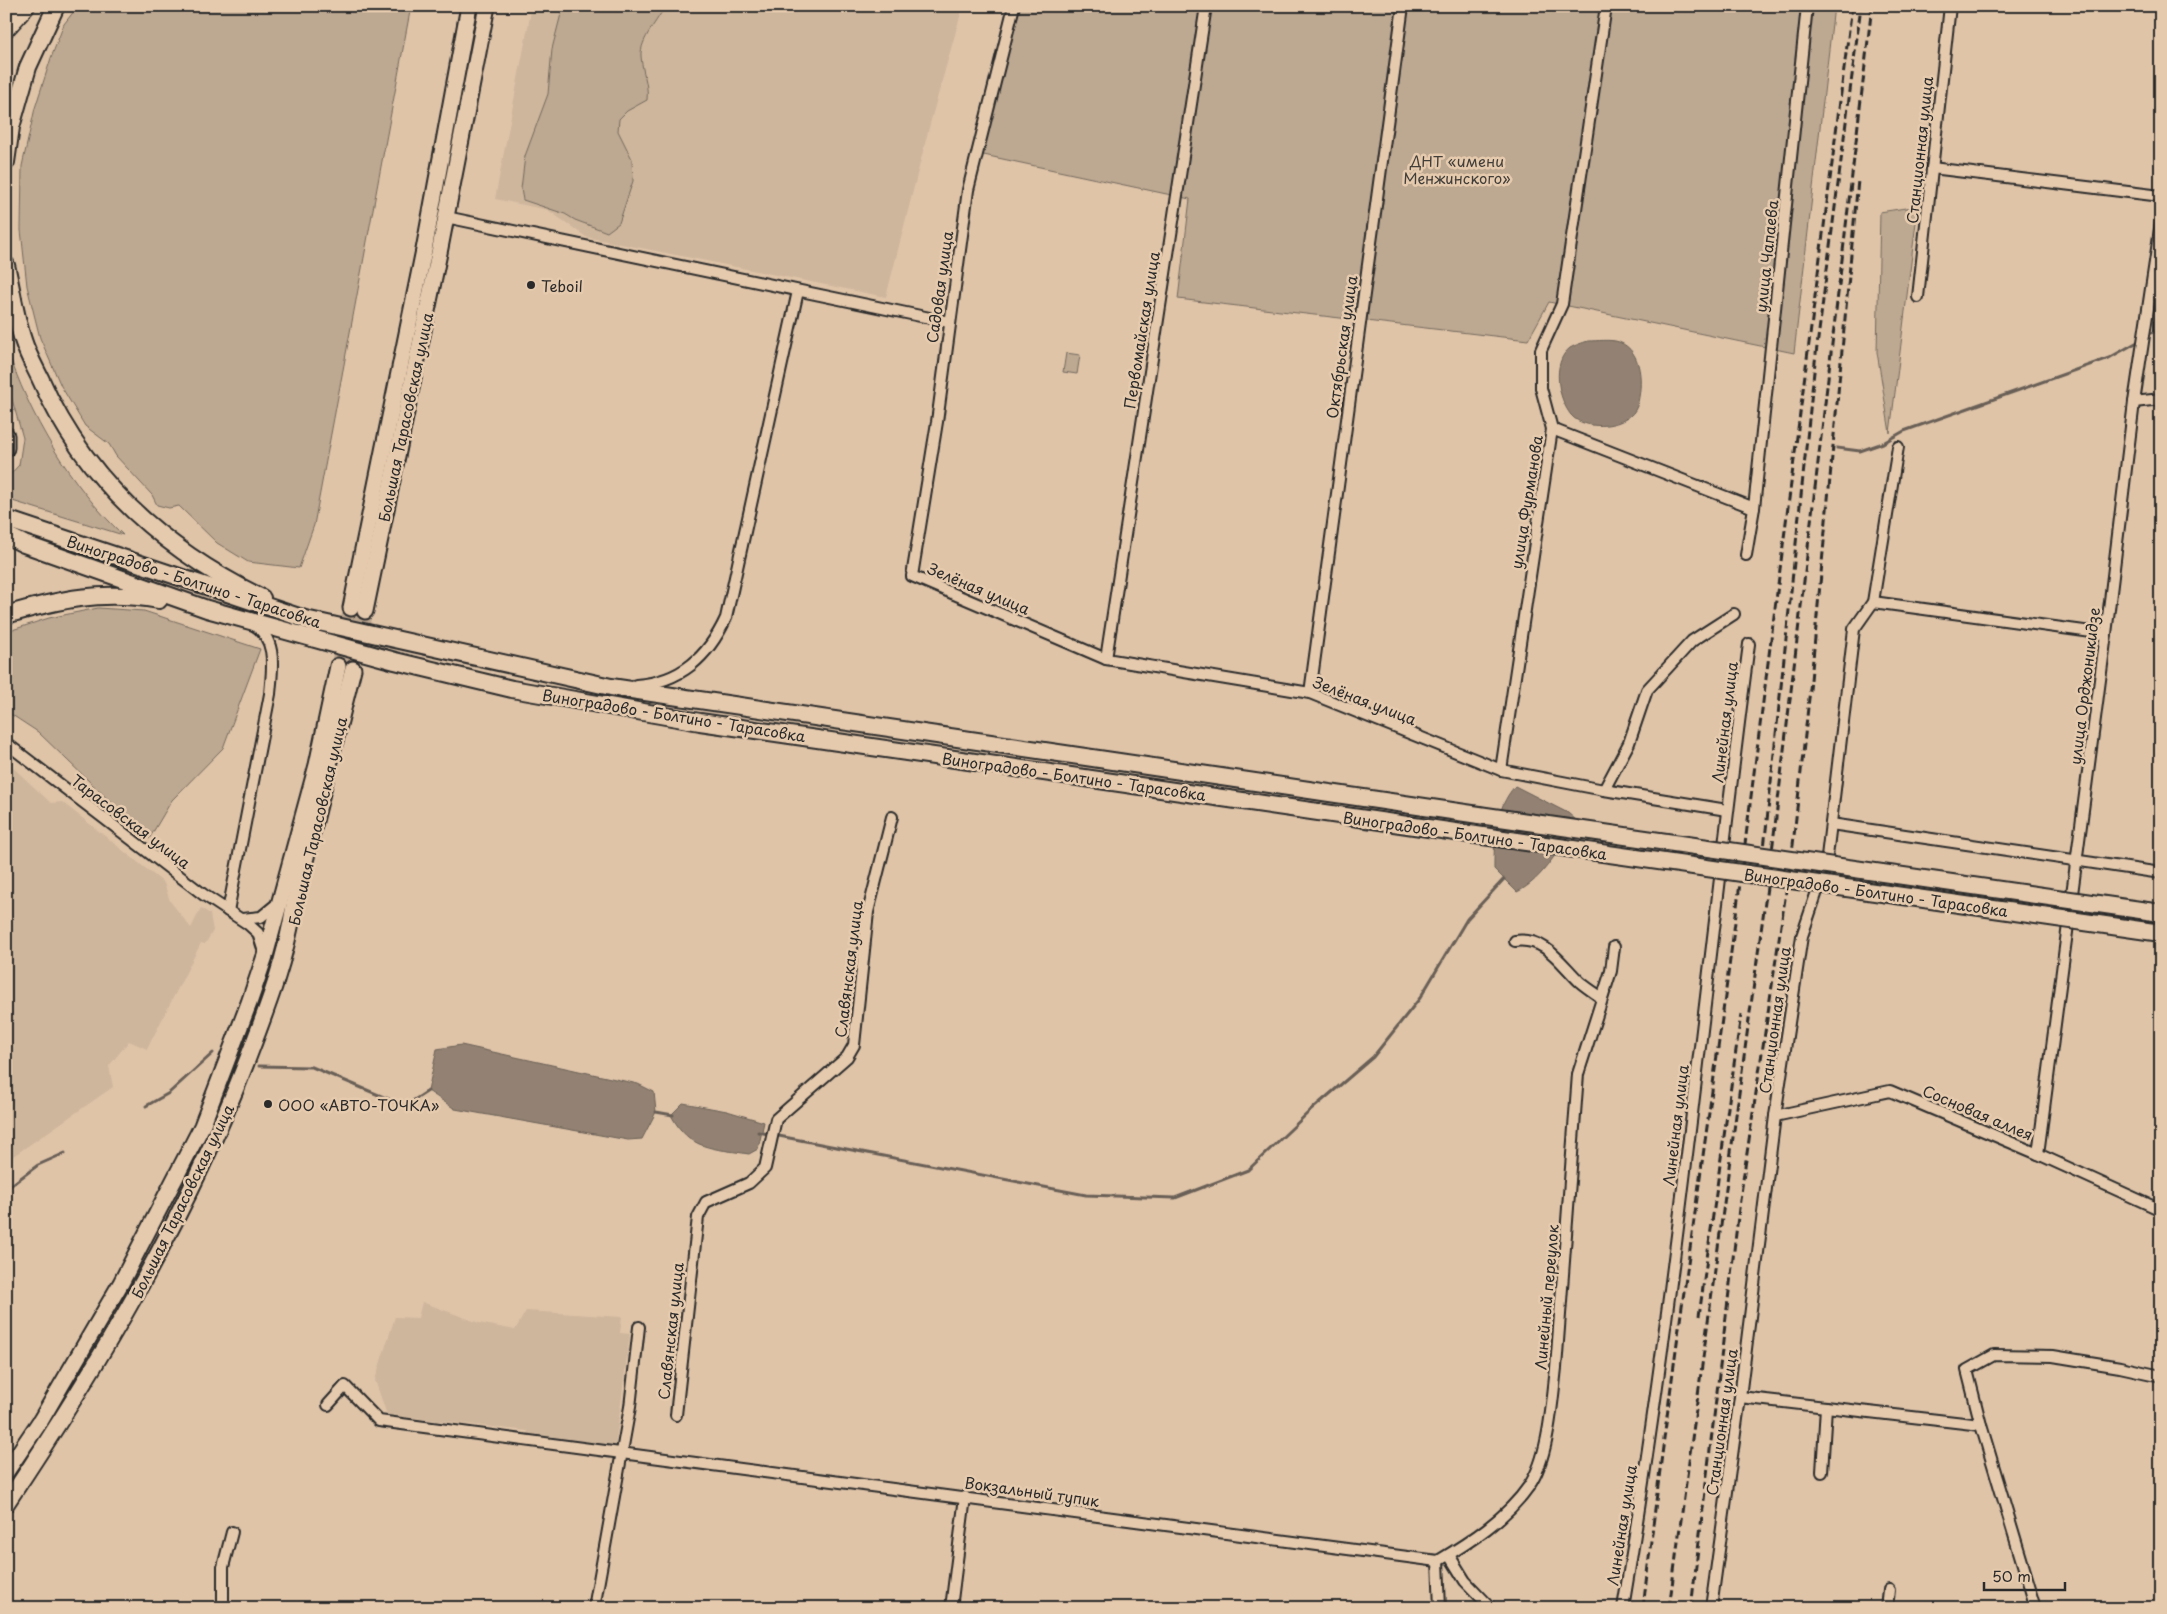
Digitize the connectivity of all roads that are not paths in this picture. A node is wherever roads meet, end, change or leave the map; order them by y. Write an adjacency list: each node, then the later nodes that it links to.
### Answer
1 (25, 6): 11 (highway)
2 (56, 6): 12 (main road)
3 (469, 6): 15 (street, Большая Тарасовская улица)
4 (487, 6): 15 (street, Большая Тарасовская улица)
5 (1014, 6): 20 (street, Садовая улица)
6 (1206, 6): 40 (street, Первомайская улица)
7 (1403, 6): 42 (street, Октябрьская улица)
8 (1606, 6): 23 (street, улица Фурманова)
9 (1808, 6): 27 (street, улица Чапаева)
10 (1950, 6): 13 (street, Станционная улица)
11 (6, 27)
12 (6, 162)
13 (1932, 168): 14 (street); 19 (street, Станционная улица)
14 (2161, 196)
15 (446, 217): 18 (street)
16 (2161, 222): 22 (street, улица Орджоникидзе)
17 (6, 265): 36 (main road)
18 (798, 291): 20 (street); 41 (street)
19 (1918, 297)
20 (949, 322): 31 (street, Садовая улица)
21 (2161, 400): 22 (street)
22 (2134, 402): 38 (street, улица Орджоникидзе)
23 (1552, 429): 27 (street); 44 (street, улица Фурманова)
24 (6, 435): 26 (street)
25 (1898, 447): 32 (street, Станционная улица)
26 (6, 448)
27 (1754, 508): 30 (street)
28 (6, 519): 36 (main road, Виноградово - Болтино - Тарасовка)
29 (6, 535): 33 (main road, Виноградово - Болтино - Тарасовка)
30 (1746, 555)
31 (912, 576): 40 (street, Зелёная улица)
32 (1872, 602): 38 (street); 48 (street, Станционная улица)
33 (207, 609): 35 (main road); 37 (main road, Виноградово - Болтино - Тарасовка)
34 (1734, 614): 45 (street)
35 (6, 615)
36 (305, 619): 41 (main road, Виноградово - Болтино - Тарасовка)
37 (246, 620): 52 (street); 55 (main road, Виноградово - Болтино - Тарасовка, bridge)
38 (2106, 634): 49 (street, улица Орджоникидзе)
39 (1749, 644): 46 (street, Линейная улица)
40 (1106, 659): 42 (street, Зелёная улица)
41 (611, 687): 53 (main road, Виноградово - Болтино - Тарасовка, bridge)
42 (1310, 693): 44 (street, Зелёная улица)
43 (6, 743): 52 (street, Тарасовская улица)
44 (1501, 770): 45 (street, Зелёная улица)
45 (1604, 790): 46 (street, Зелёная улица)
46 (1727, 810): 84 (street, Линейная улица)
47 (892, 817): 68 (street, Славянская улица)
48 (1831, 824): 49 (street); 60 (street, Станционная улица)
49 (2077, 859): 50 (street); 61 (street, улица Орджоникидзе)
50 (2161, 873)
51 (278, 903): 54 (street); 58 (street, Большая Тарасовская улица); 74 (street, Большая Тарасовская улица)
52 (228, 911): 54 (street, Тарасовская улица)
53 (2161, 913)
54 (241, 918): 58 (street, Тарасовская улица)
55 (2161, 933)
56 (1515, 941): 59 (street)
57 (1614, 947): 59 (street, Линейный переулок)
58 (265, 956): 71 (street, Большая Тарасовская улица)
59 (1602, 998): 76 (street, Линейный переулок)
60 (1775, 1116): 61 (street, Сосновая аллея); 65 (street, Станционная улица)
61 (2038, 1154): 62 (street, Сосновая аллея)
62 (2161, 1210)
63 (639, 1327): 70 (street)
64 (2161, 1376): 69 (street)
65 (1740, 1397): 67 (street); 85 (street, Станционная улица)
66 (328, 1405): 70 (street, Вокзальный тупик)
67 (1826, 1407): 69 (street); 72 (street)
68 (676, 1415)
69 (1981, 1425): 87 (street)
70 (621, 1455): 73 (street, Вокзальный тупик); 80 (street)
71 (6, 1472)
72 (1822, 1472)
73 (966, 1497): 77 (street, Вокзальный тупик); 81 (street)
74 (6, 1504)
75 (232, 1532): 79 (street)
76 (1448, 1555): 77 (street, Линейный переулок); 83 (street)
77 (1438, 1562): 82 (street)
78 (1889, 1590): 86 (street)
79 (223, 1608)
80 (594, 1608)
81 (951, 1608)
82 (1440, 1608)
83 (1491, 1608)
84 (1623, 1608)
85 (1710, 1608)
86 (1887, 1608)
87 (2036, 1608)

